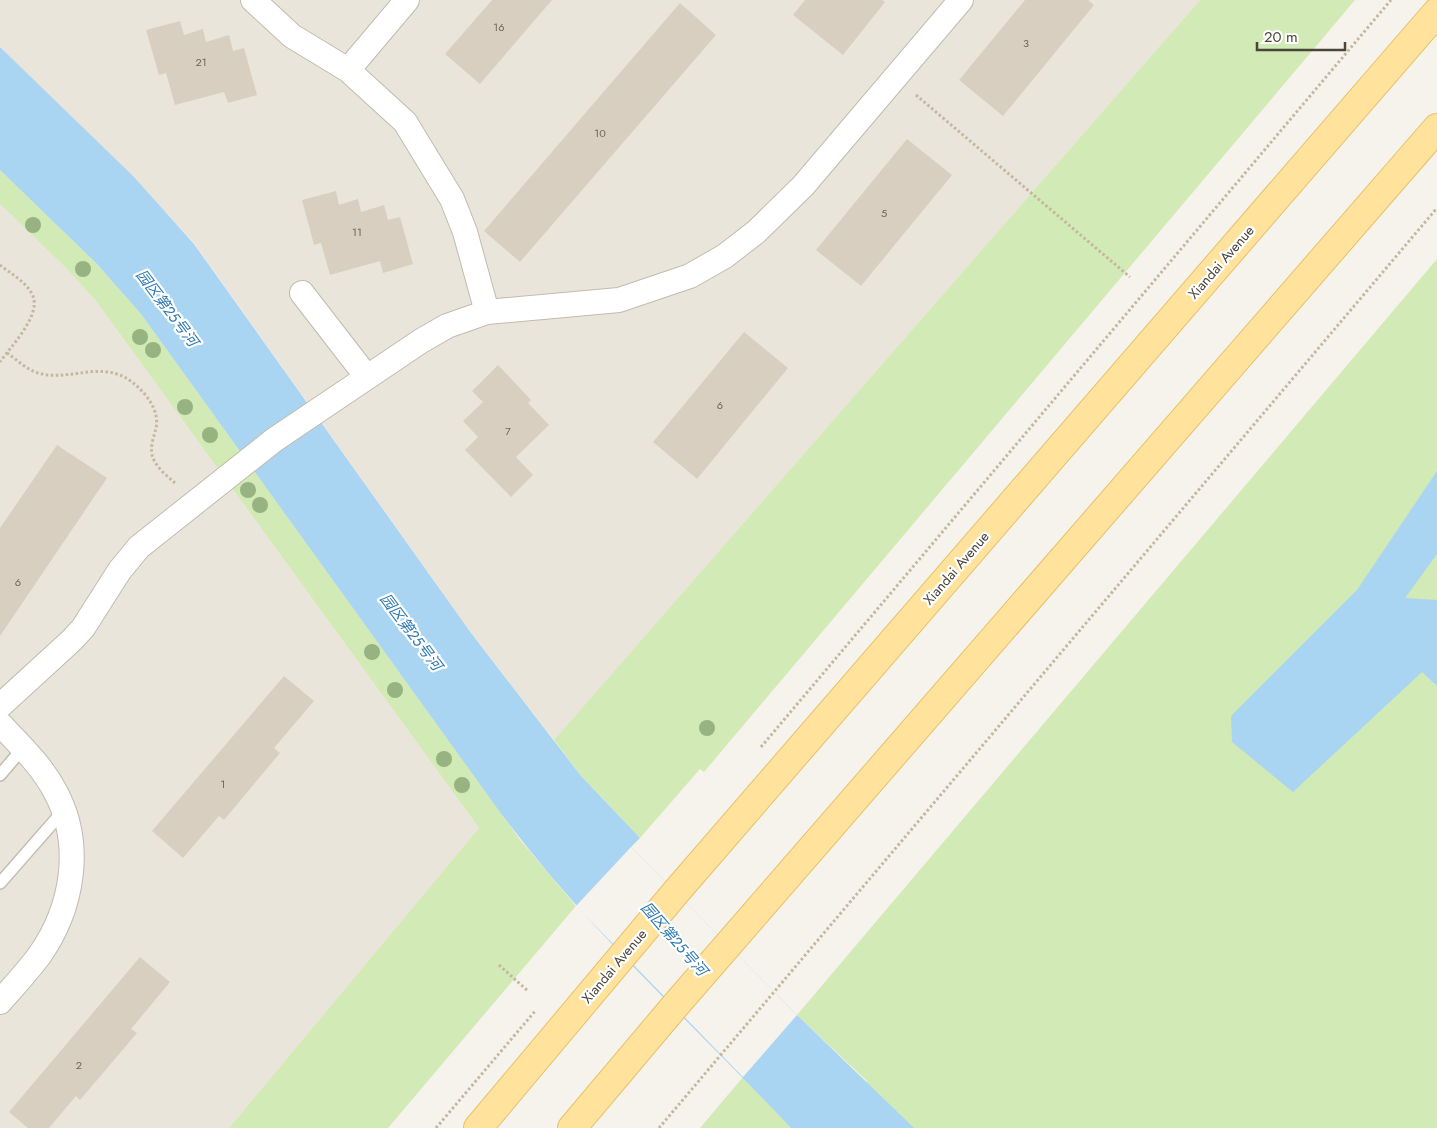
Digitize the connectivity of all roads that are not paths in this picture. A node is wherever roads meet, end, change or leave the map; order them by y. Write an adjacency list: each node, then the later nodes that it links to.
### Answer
1 (253, 0): 5 (street)
2 (407, 0): 5 (street)
3 (961, 0): 8 (street)
4 (1437, 12): 17 (main road, Xiandai Avenue)
5 (348, 70): 8 (street)
6 (1437, 128): 18 (main road)
7 (302, 293): 9 (street)
8 (487, 312): 9 (street)
9 (367, 378): 10 (street)
10 (0, 706)
11 (0, 724): 12 (street)
12 (23, 748): 13 (lane); 14 (street)
13 (0, 774)
14 (64, 810): 15 (lane); 16 (street)
15 (0, 883)
16 (0, 1002)
17 (478, 1128)
18 (572, 1128)

